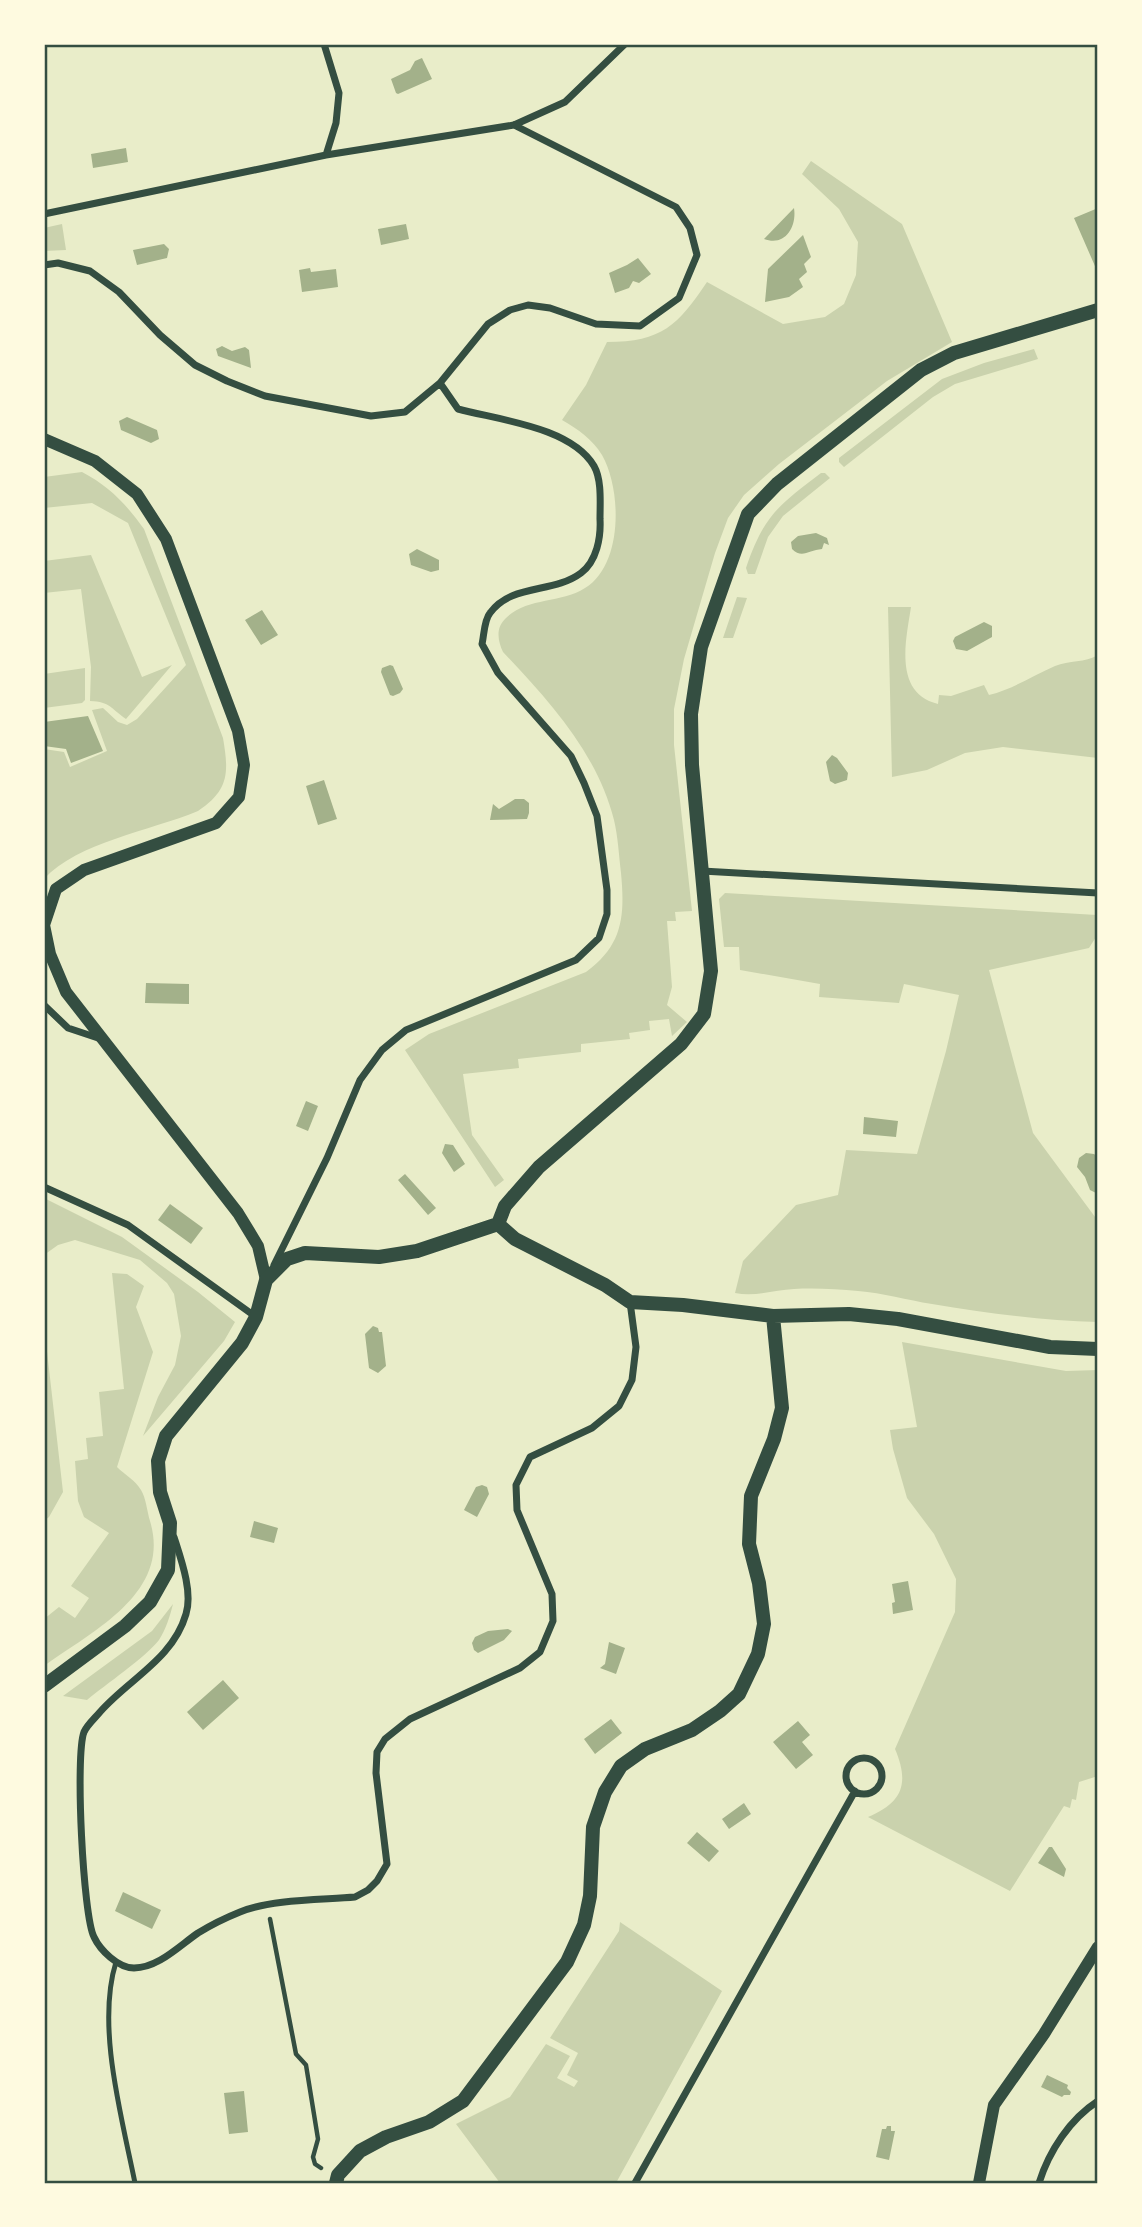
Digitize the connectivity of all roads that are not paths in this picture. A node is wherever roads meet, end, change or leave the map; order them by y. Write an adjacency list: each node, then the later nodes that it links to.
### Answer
1 (324, 44): 4 (street)
2 (625, 44): 3 (street)
3 (514, 125): 4 (street); 8 (street)
4 (326, 155): 5 (street)
5 (44, 214)
6 (44, 265): 8 (street)
7 (1098, 310): 10 (main road)
8 (440, 383): 16 (street)
9 (44, 439): 13 (street)
10 (701, 871): 11 (street); 15 (main road)
11 (1098, 893)
12 (44, 1004): 13 (street)
13 (101, 1039): 16 (street)
14 (44, 1186): 19 (street)
15 (498, 1224): 16 (main road); 17 (main road)
16 (266, 1280): 19 (main road)
17 (630, 1302): 18 (main road); 25 (street)
18 (773, 1316): 20 (main road); 28 (main road)
19 (256, 1317): 21 (main road)
20 (1098, 1349)
21 (170, 1523): 22 (main road); 25 (street)
22 (44, 1686)
23 (855, 1791): 23 (street); 29 (street)
24 (1098, 1947): 30 (street)
25 (116, 1962): 27 (lane)
26 (1098, 2101): 31 (street)
27 (135, 2183)
28 (336, 2183)
29 (635, 2183)
30 (979, 2183)
31 (1039, 2183)

